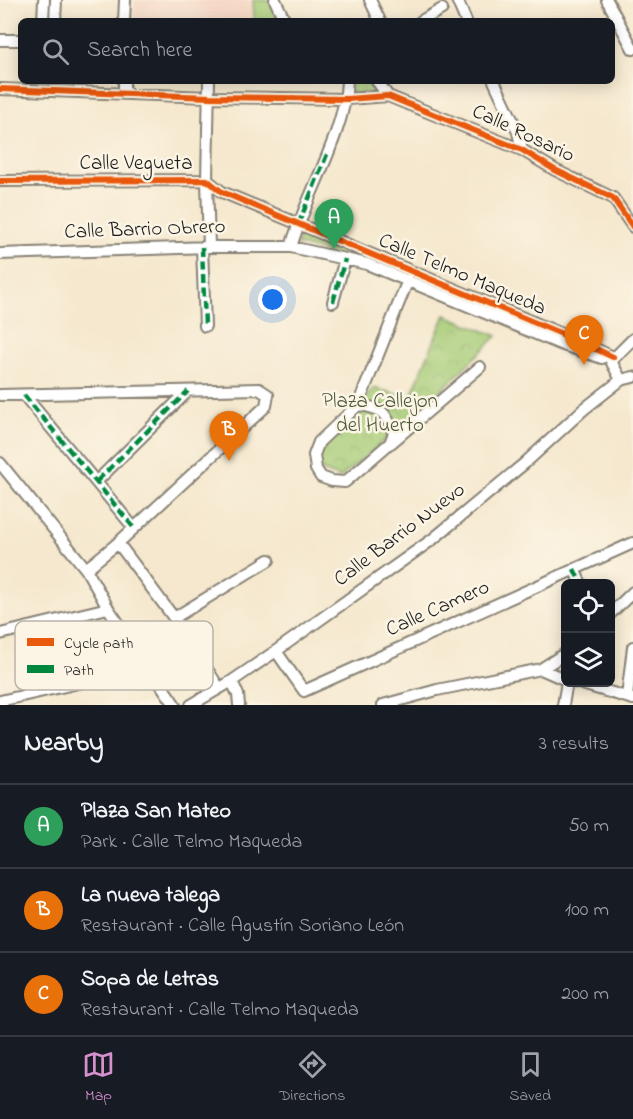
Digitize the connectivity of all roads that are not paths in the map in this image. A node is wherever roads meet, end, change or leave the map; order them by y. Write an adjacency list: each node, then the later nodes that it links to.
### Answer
1 (44, 0): 9 (street)
2 (56, 0): 10 (street)
3 (125, 0): 11 (street)
4 (275, 0): 12 (street)
5 (370, 0): 13 (street)
6 (457, 0): 15 (street)
7 (607, 0): 18 (street)
8 (442, 9): 14 (street)
9 (43, 18)
10 (55, 18)
11 (124, 18)
12 (284, 18)
13 (379, 18)
14 (426, 18)
15 (465, 18)
16 (0, 40): 17 (street)
17 (18, 40)
18 (633, 49)
19 (124, 84): 26 (street)
20 (209, 84): 28 (street)
21 (347, 84): 29 (street)
22 (379, 84): 27 (street)
23 (495, 84): 30 (street)
24 (52, 86): 25 (street, Calle Rosario); 26 (street, Calle Rosario)
25 (0, 89)
26 (124, 94): 28 (street, Calle Rosario)
27 (388, 96): 29 (street, Calle Rosario); 30 (street, Calle Rosario)
28 (209, 97): 29 (street, Calle Rosario); 31 (street)
29 (347, 99): 33 (street)
30 (522, 150): 34 (street, Calle Rosario)
31 (207, 180): 32 (street, Calle Vegueta); 33 (street, Calle Vegueta); 35 (street)
32 (0, 181)
33 (298, 225): 36 (street); 43 (street, Calle Telmo Maqueda)
34 (633, 227)
35 (205, 247): 36 (street, Calle Barrio Obrero); 37 (street, Calle Barrio Obrero); 41 (street)
36 (291, 247): 38 (street, Calle Telmo Maqueda)
37 (0, 254)
38 (345, 259): 39 (street, Calle Telmo Maqueda); 40 (street)
39 (408, 280): 43 (street, Calle Telmo Maqueda); 50 (street)
40 (333, 302)
41 (205, 326)
42 (633, 339): 43 (street)
43 (612, 359): 46 (street)
44 (480, 367): 51 (street)
45 (633, 376): 46 (street, Calle Barrio Nuevo)
46 (621, 380): 73 (street, Calle Barrio Nuevo)
47 (188, 391): 49 (street); 55 (street); 56 (street)
48 (0, 395): 49 (street)
49 (24, 395): 55 (street)
50 (358, 405): 51 (street); 51 (street)
51 (390, 443)
52 (0, 463): 53 (street)
53 (9, 473): 54 (street); 60 (street)
54 (0, 481)
55 (97, 481): 56 (street)
56 (134, 528): 57 (street)
57 (118, 543): 60 (street); 66 (street)
58 (633, 543): 61 (street, Calle Camero)
59 (269, 560): 66 (street)
60 (86, 569): 64 (street)
61 (574, 569): 62 (street); 73 (street, Calle Camero)
62 (579, 579)
63 (633, 592): 65 (street)
64 (108, 608): 67 (street); 68 (street)
65 (615, 609)
66 (174, 618): 69 (street)
67 (54, 621)
68 (117, 621)
69 (176, 621)
70 (15, 630): 71 (street)
71 (0, 634)
72 (633, 647): 84 (street)
73 (276, 651): 78 (street, Calle Barrio Nuevo)
74 (561, 656): 75 (street)
75 (541, 669): 77 (street); 86 (street)
76 (213, 679): 81 (street)
77 (561, 679)
78 (232, 681): 81 (street, Calle Barrio Nuevo); 89 (street)
79 (565, 687): 90 (street)
80 (592, 687): 84 (street)
81 (219, 688): 88 (street, Calle Barrio Nuevo)
82 (48, 690): 85 (street)
83 (164, 690): 87 (street)
84 (630, 698)
85 (0, 701)
86 (389, 704)
87 (175, 705)
88 (190, 705)
89 (239, 705)
90 (563, 705)

